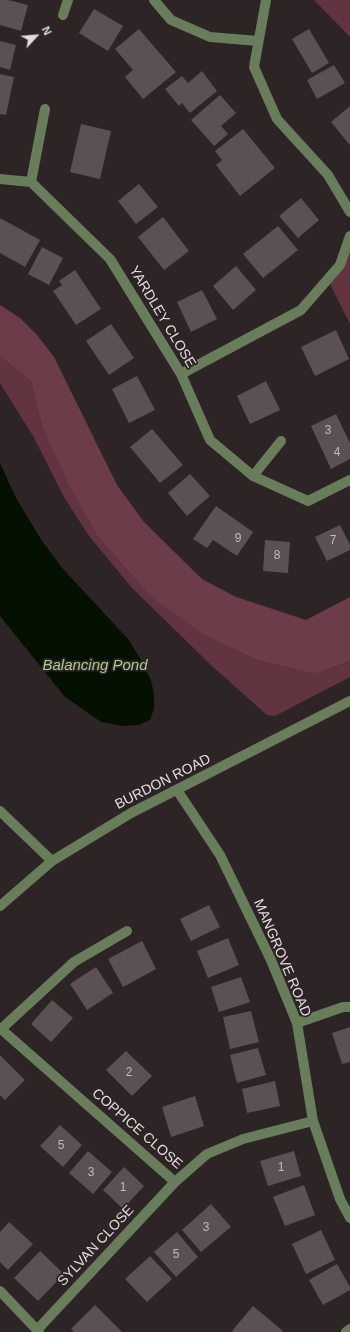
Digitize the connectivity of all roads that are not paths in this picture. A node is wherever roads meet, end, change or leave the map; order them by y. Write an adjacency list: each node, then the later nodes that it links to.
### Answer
1 (68, 0): 4 (street)
2 (154, 0): 5 (street)
3 (266, 0): 5 (street)
4 (63, 15)
5 (258, 41): 9 (street)
6 (45, 109): 8 (street)
7 (0, 178): 8 (street)
8 (31, 182): 11 (street, YARDLEY CLOSE)
9 (350, 212)
10 (350, 236): 11 (street)
11 (181, 374): 13 (street, YARDLEY CLOSE)
12 (281, 441): 13 (street)
13 (253, 476): 14 (street, YARDLEY CLOSE)
14 (350, 480)
15 (350, 701): 16 (street, BURDON ROAD)
16 (177, 790): 18 (street, BURDON ROAD); 22 (street, MANGROVE ROAD)
17 (0, 811): 18 (street)
18 (52, 861): 19 (street, BURDON ROAD)
19 (0, 906)
20 (127, 931): 23 (street)
21 (350, 1007): 22 (street)
22 (297, 1023): 24 (street, MANGROVE ROAD)
23 (1, 1029): 25 (street, COPPICE CLOSE)
24 (313, 1121): 25 (street, COPPICE CLOSE); 26 (street, MANGROVE ROAD)
25 (175, 1182): 29 (street, SYLVAN CLOSE)
26 (350, 1218)
27 (0, 1291): 29 (street)
28 (350, 1329): 30 (street)
29 (38, 1331)
30 (346, 1332)

